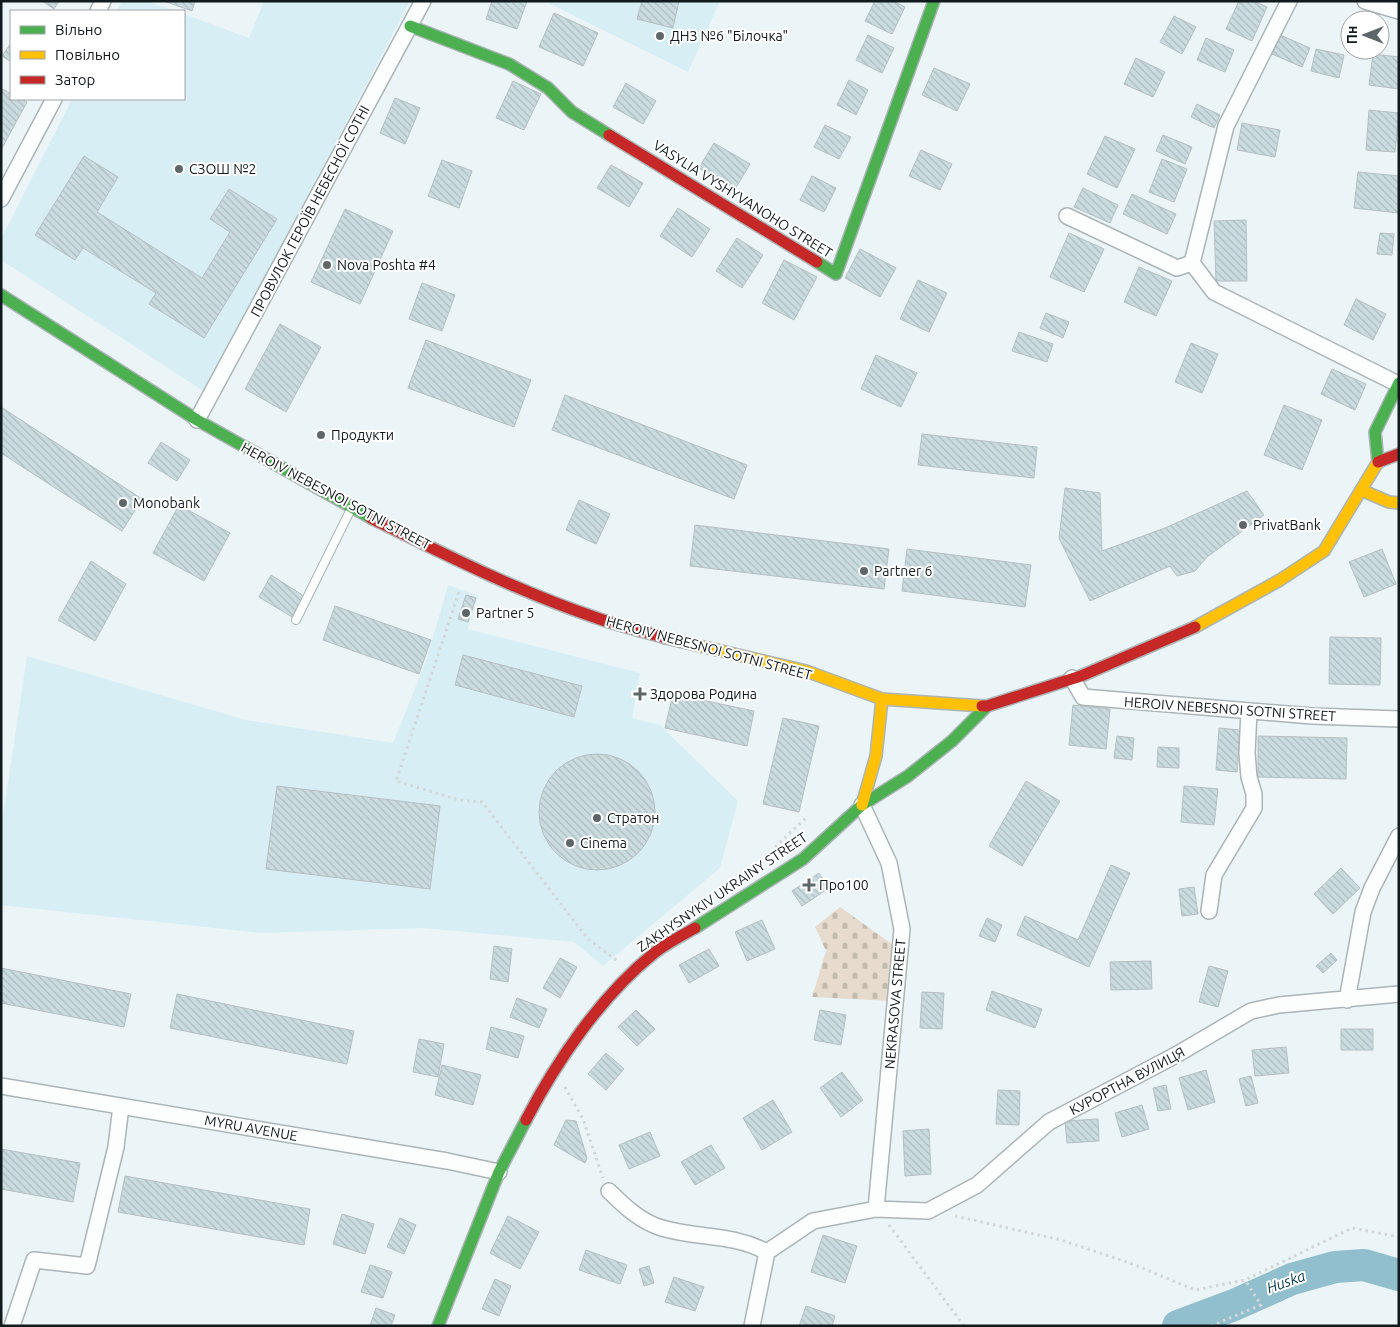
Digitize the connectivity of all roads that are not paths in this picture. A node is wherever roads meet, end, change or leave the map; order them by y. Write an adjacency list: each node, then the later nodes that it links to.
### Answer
1 (423, 1): 6 (street, ПРОВУЛОК ГЕРОЇВ НЕБЕСНОЇ СОТНІ)
2 (934, 1): 6 (street, VASYLIA VYSHYVANOHO STREET)
3 (1289, 1): 10 (street)
4 (1365, 1): 5 (street)
5 (1399, 11)
6 (410, 26): 13 (street, ПРОВУЛОК ГЕРОЇВ НЕБЕСНОЇ СОТНІ)
7 (53, 100): 8 (street)
8 (1, 199)
9 (1067, 216): 10 (street)
10 (1192, 263): 12 (street)
11 (2, 298): 13 (street, HEROIV NEBESNOI SOTNI STREET)
12 (1398, 384): 15 (street)
13 (197, 420): 18 (street, HEROIV NEBESNOI SOTNI STREET)
14 (1399, 454): 15 (street)
15 (1378, 462): 16 (street, HEROIV NEBESNOI SOTNI STREET)
16 (1361, 490): 17 (street); 20 (street, HEROIV NEBESNOI SOTNI STREET)
17 (1399, 503)
18 (352, 507): 19 (lane); 21 (street, HEROIV NEBESNOI SOTNI STREET)
19 (296, 620)
20 (1072, 678): 22 (street, HEROIV NEBESNOI SOTNI STREET); 23 (street, HEROIV NEBESNOI SOTNI STREET)
21 (882, 700): 22 (street, HEROIV NEBESNOI SOTNI STREET); 25 (street)
22 (987, 706): 25 (street, ZAKHYSNYKIV UKRAINY STREET)
23 (1249, 711): 24 (street, HEROIV NEBESNOI SOTNI STREET); 27 (street)
24 (1399, 719)
25 (862, 805): 32 (street, ZAKHYSNYKIV UKRAINY STREET); 34 (street, NEKRASOVA STREET)
26 (1399, 836): 29 (street)
27 (1209, 911)
28 (1399, 994): 29 (street, КУРОРТНА ВУЛИЦЯ)
29 (1348, 1000): 34 (street, КУРОРТНА ВУЛИЦЯ)
30 (1, 1086): 31 (street, MYRU AVENUE)
31 (121, 1106): 32 (street, MYRU AVENUE); 36 (street)
32 (500, 1172): 37 (street, ZAKHYSNYKIV UKRAINY STREET)
33 (609, 1191): 35 (street)
34 (876, 1209): 35 (street, КУРОРТНА ВУЛИЦЯ)
35 (767, 1252): 38 (street)
36 (12, 1326)
37 (438, 1326)
38 (752, 1326)

